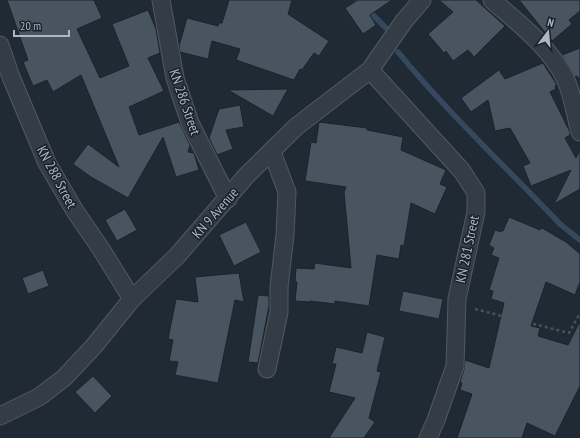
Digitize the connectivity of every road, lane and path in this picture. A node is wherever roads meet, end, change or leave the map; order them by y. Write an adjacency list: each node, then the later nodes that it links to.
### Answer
1 (161, 0): 9 (street, KN 286 Street)
2 (422, 0): 5 (street, KN 9 Avenue)
3 (492, 0): 6 (street)
4 (0, 45): 10 (street, KN 288 Street)
5 (370, 70): 8 (street, KN 9 Avenue); 11 (street, KN 281 Street)
6 (576, 96): 7 (street)
7 (580, 132)
8 (272, 152): 9 (street, KN 9 Avenue); 13 (street)
9 (228, 199): 10 (street, KN 9 Avenue)
10 (132, 299): 14 (street, KN 9 Avenue)
11 (457, 304): 12 (path); 15 (street, KN 281 Street)
12 (580, 313)
13 (267, 369)
14 (0, 416)
15 (428, 438)

